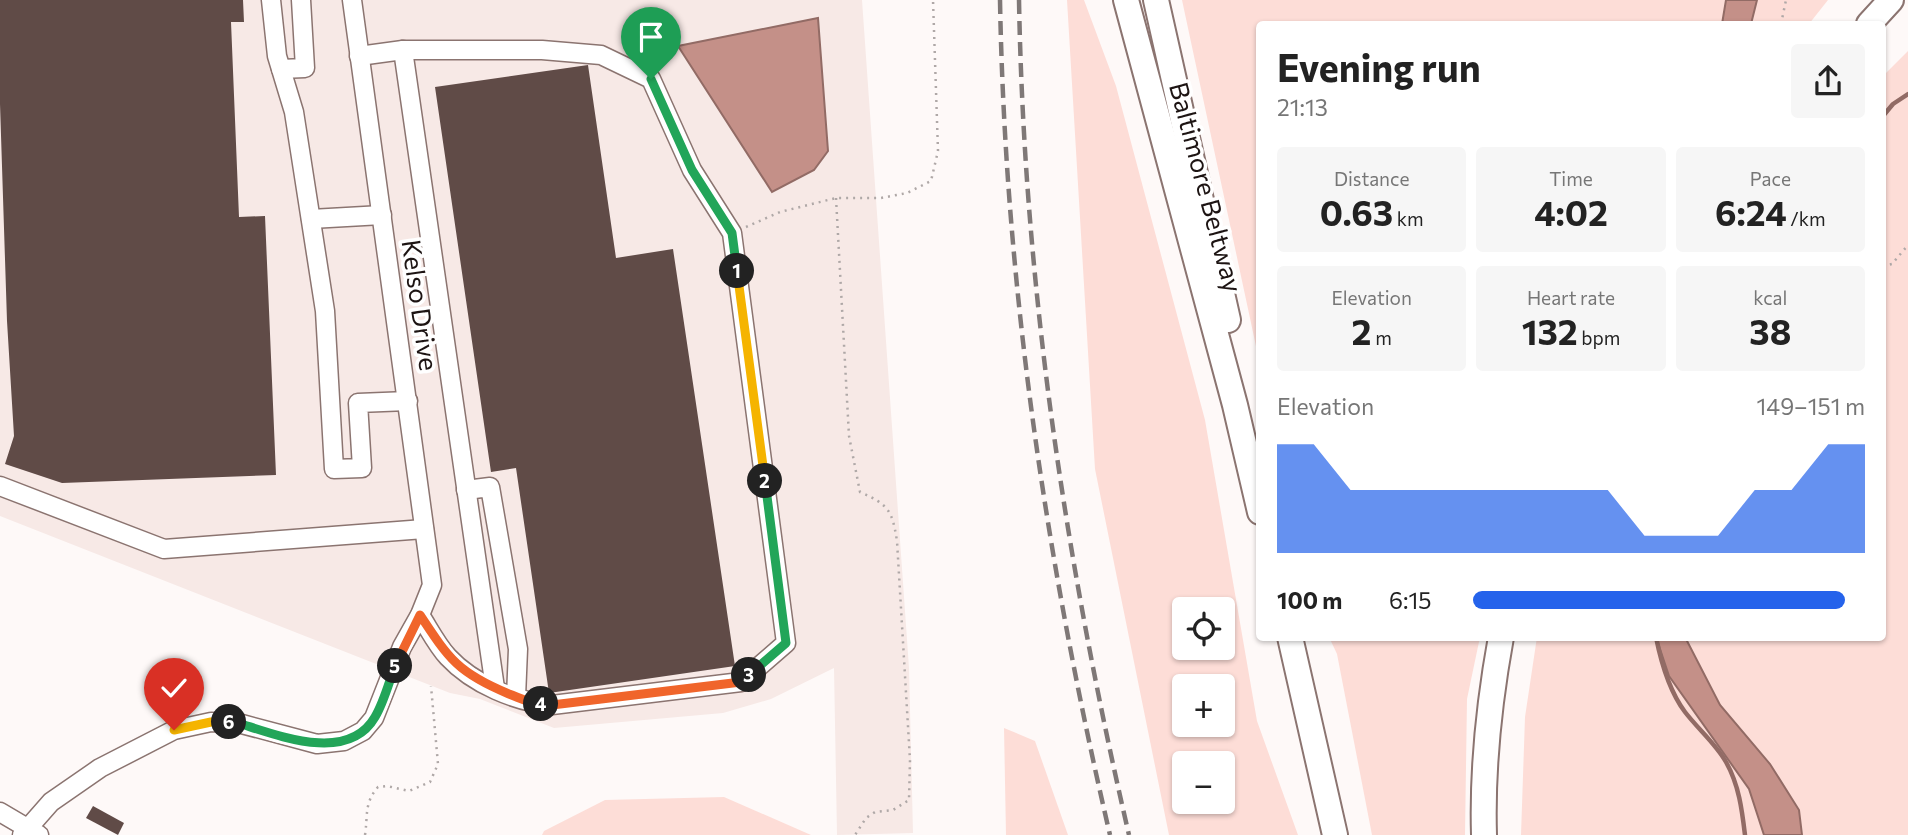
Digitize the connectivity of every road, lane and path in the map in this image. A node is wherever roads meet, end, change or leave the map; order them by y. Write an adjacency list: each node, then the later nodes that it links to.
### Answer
1 (271, 0): 15 (street)
2 (301, 0): 15 (street)
3 (352, 0): 14 (street, Kelso Drive)
4 (933, 0): 16 (path)
5 (1126, 0): 28 (highway, Baltimore Beltway)
6 (1156, 0): 25 (highway)
7 (1786, 0): 10 (path)
8 (1874, 0): 11 (highway)
9 (1891, 0): 12 (highway)
10 (1782, 21)
11 (1857, 21)
12 (1872, 21)
13 (403, 50): 14 (street); 19 (street); 27 (street)
14 (359, 56): 17 (street, Kelso Drive)
15 (281, 69): 18 (street)
16 (836, 198): 19 (path); 39 (path)
17 (382, 215): 18 (street); 22 (street, Kelso Drive)
18 (311, 219): 24 (street)
19 (732, 233): 35 (street)
20 (1908, 245): 21 (path)
21 (1886, 265)
22 (408, 401): 23 (street); 29 (street, Kelso Drive)
23 (358, 403): 24 (street); 24 (street)
24 (331, 404)
25 (1256, 450)
26 (0, 486): 29 (street)
27 (466, 490): 34 (street); 35 (street)
28 (1256, 495)
29 (424, 528): 30 (street, Kelso Drive)
30 (420, 615): 34 (street); 37 (street, Kelso Drive)
31 (1293, 641): 40 (highway)
32 (1500, 641): 41 (highway)
33 (431, 686): 38 (path)
34 (495, 688): 35 (street)
35 (516, 697)
36 (0, 812): 37 (street)
37 (30, 833)
38 (365, 835)
39 (855, 835)
40 (1335, 835)
41 (1484, 835)

